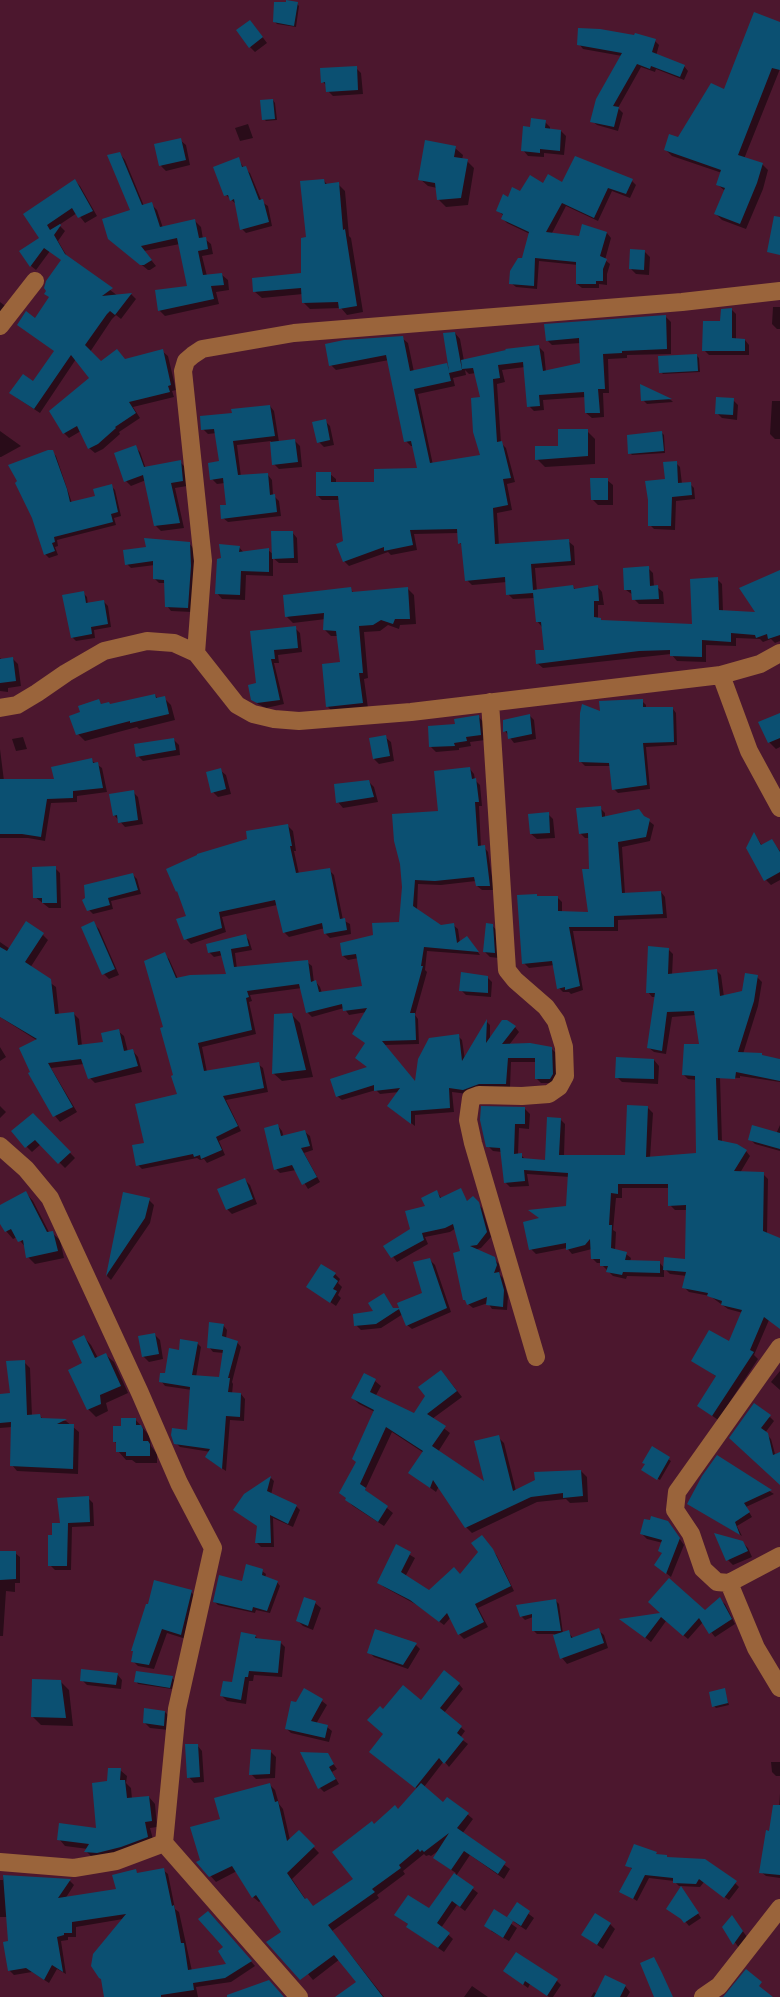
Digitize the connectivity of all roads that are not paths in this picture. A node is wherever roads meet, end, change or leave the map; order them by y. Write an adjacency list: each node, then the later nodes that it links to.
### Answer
1 (35, 281): 3 (street)
2 (780, 290): 4 (street)
3 (0, 326)
4 (196, 653): 7 (street); 8 (street)
5 (780, 653): 6 (street)
6 (722, 674): 7 (street); 9 (street)
7 (490, 702): 12 (street)
8 (0, 708)
9 (780, 808)
10 (0, 1146): 16 (street)
11 (780, 1347): 14 (street)
12 (536, 1357)
13 (780, 1556): 14 (street)
14 (729, 1583): 15 (street)
15 (780, 1688)
16 (164, 1843): 17 (street); 19 (street)
17 (0, 1862)
18 (780, 1909): 20 (street)
19 (299, 1997)
20 (703, 1997)

